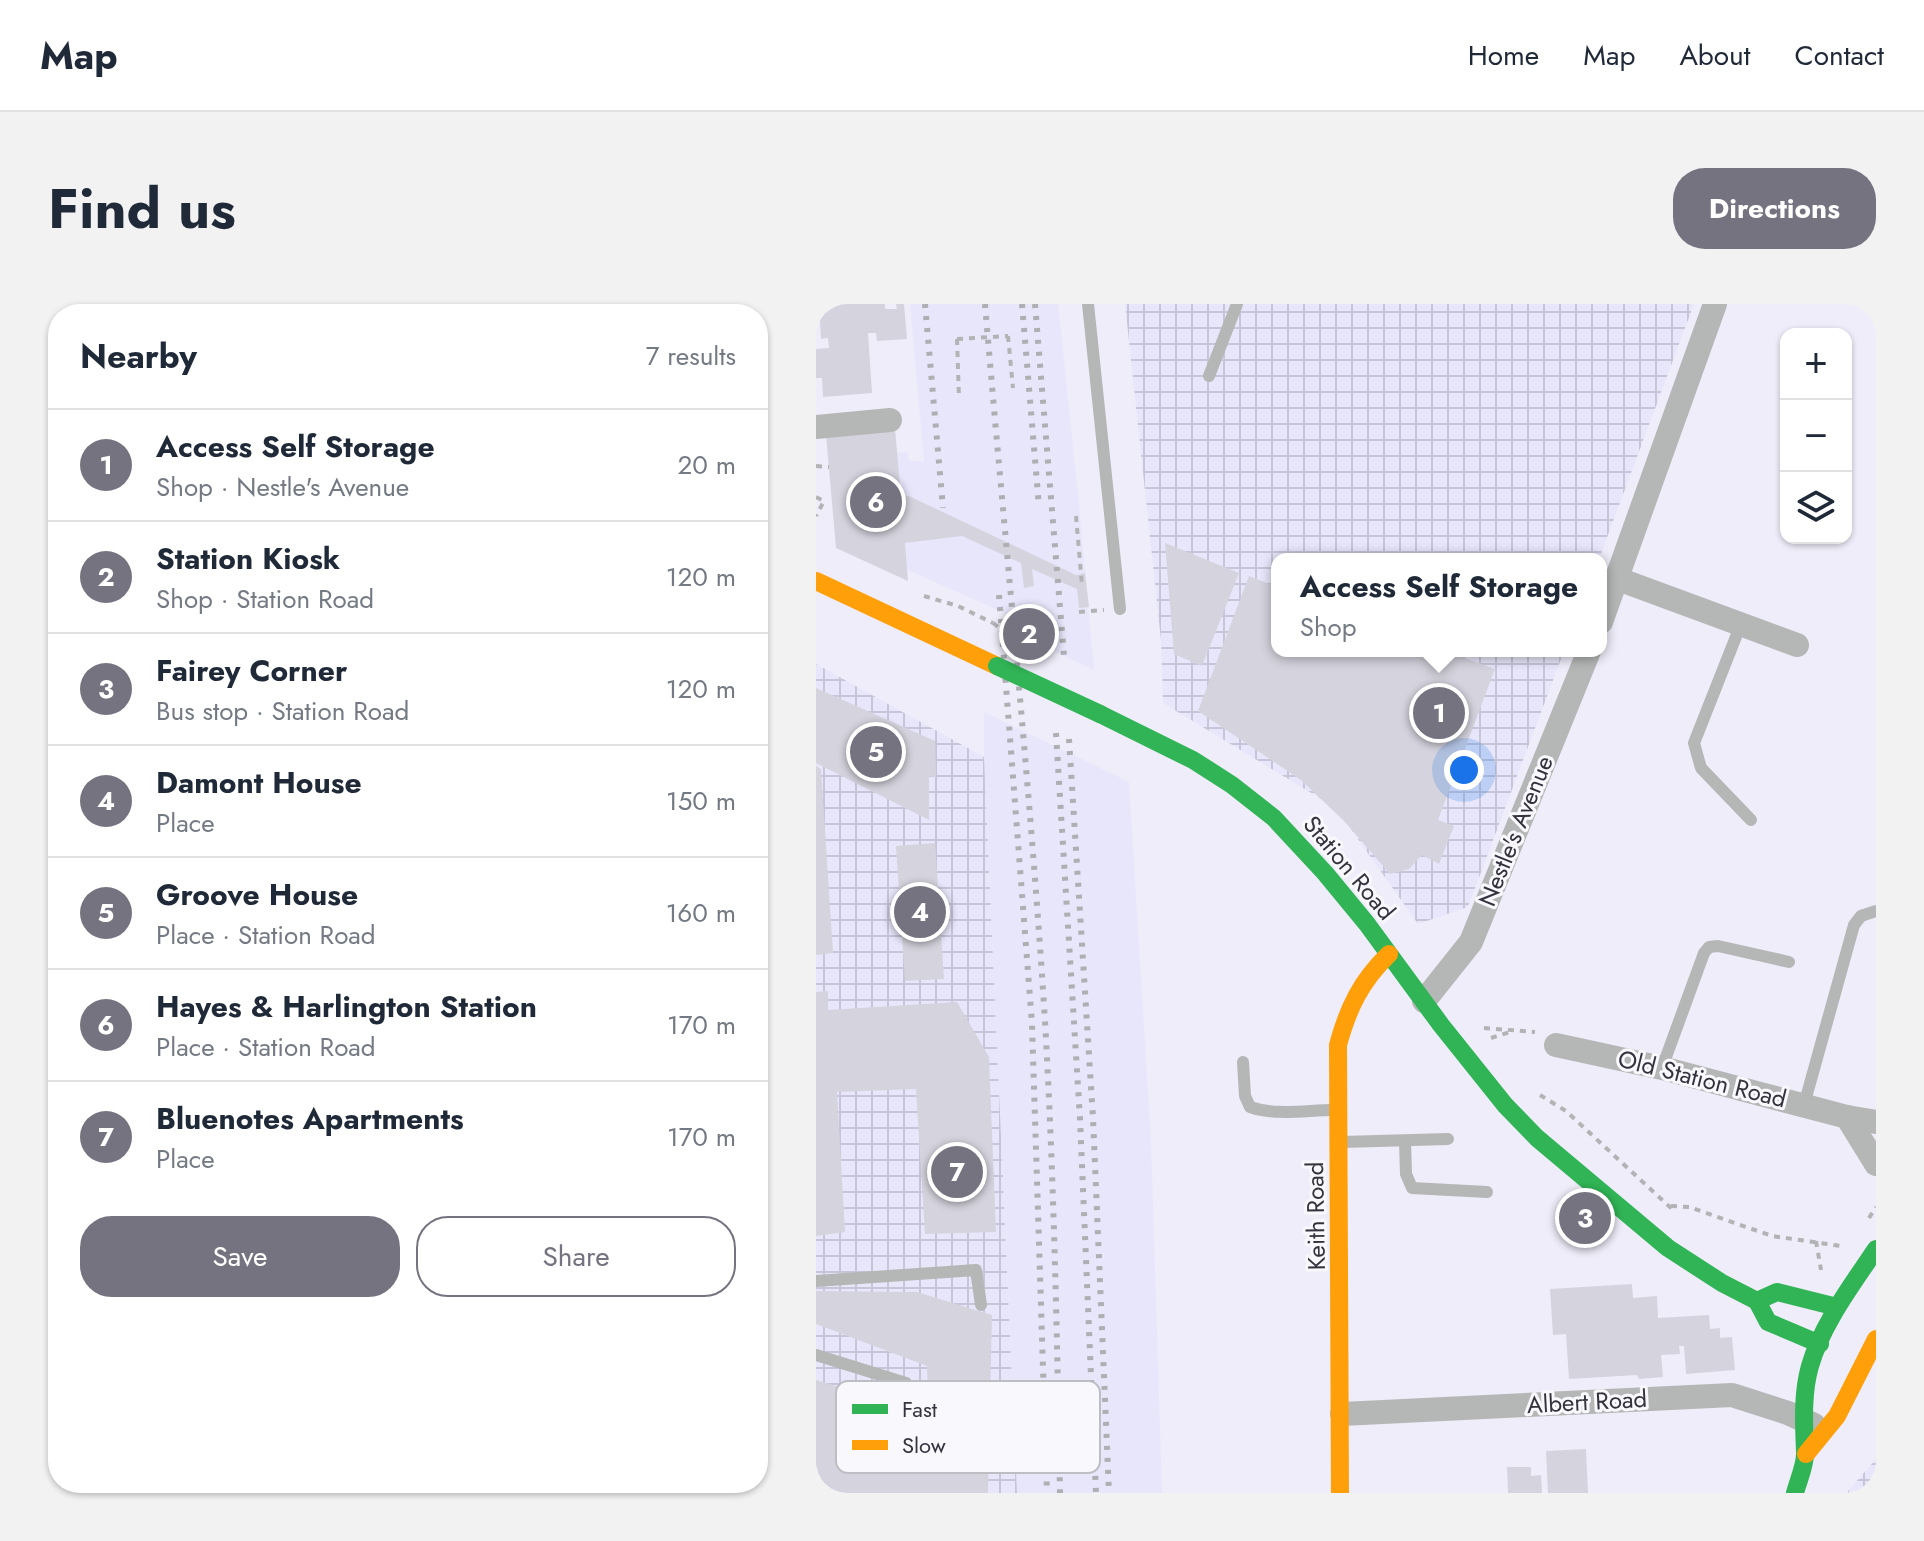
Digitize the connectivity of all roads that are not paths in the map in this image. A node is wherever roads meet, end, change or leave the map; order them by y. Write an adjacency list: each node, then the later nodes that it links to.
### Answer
1 (1088, 304): 10 (lane)
2 (1237, 304): 4 (lane)
3 (1715, 304): 7 (street)
4 (1209, 376)
5 (890, 420): 6 (street)
6 (816, 427)
7 (1618, 579): 9 (street); 11 (street)
8 (821, 583): 16 (street, Station Road, bridge)
9 (1607, 607)
10 (1120, 609)
11 (1741, 624): 12 (street); 14 (lane)
12 (1797, 645)
13 (1587, 657): 18 (street, Nestle's Avenue)
14 (1751, 820)
15 (1876, 911): 22 (lane)
16 (1389, 954): 18 (street, Station Road); 23 (street, Keith Road)
17 (1789, 962): 21 (lane)
18 (1424, 1001): 33 (street, Station Road)
19 (1556, 1045): 21 (street, Old Station Road)
20 (1243, 1062): 23 (lane)
21 (1662, 1068): 22 (street, Old Station Road)
22 (1804, 1105): 24 (street, Old Station Road)
23 (1337, 1110): 28 (street, Keith Road)
24 (1847, 1117): 25 (street, Old Station Road); 29 (street)
25 (1876, 1122)
26 (1448, 1139): 27 (lane)
27 (1405, 1141): 28 (lane); 30 (lane)
28 (1339, 1143): 40 (street, Keith Road)
29 (1876, 1164)
30 (1487, 1192)
31 (1876, 1249): 35 (street)
32 (816, 1281): 34 (lane)
33 (1757, 1301): 35 (street); 38 (street, Station Road)
34 (981, 1305)
35 (1843, 1309): 38 (street)
36 (1876, 1339): 38 (street)
37 (816, 1355): 39 (lane)
38 (1849, 1357): 41 (street); 41 (street)
39 (900, 1381)
40 (1342, 1414): 41 (street, Albert Road); 42 (street, Keith Road)
41 (1814, 1425): 43 (street)
42 (1340, 1493)
43 (1795, 1493)

